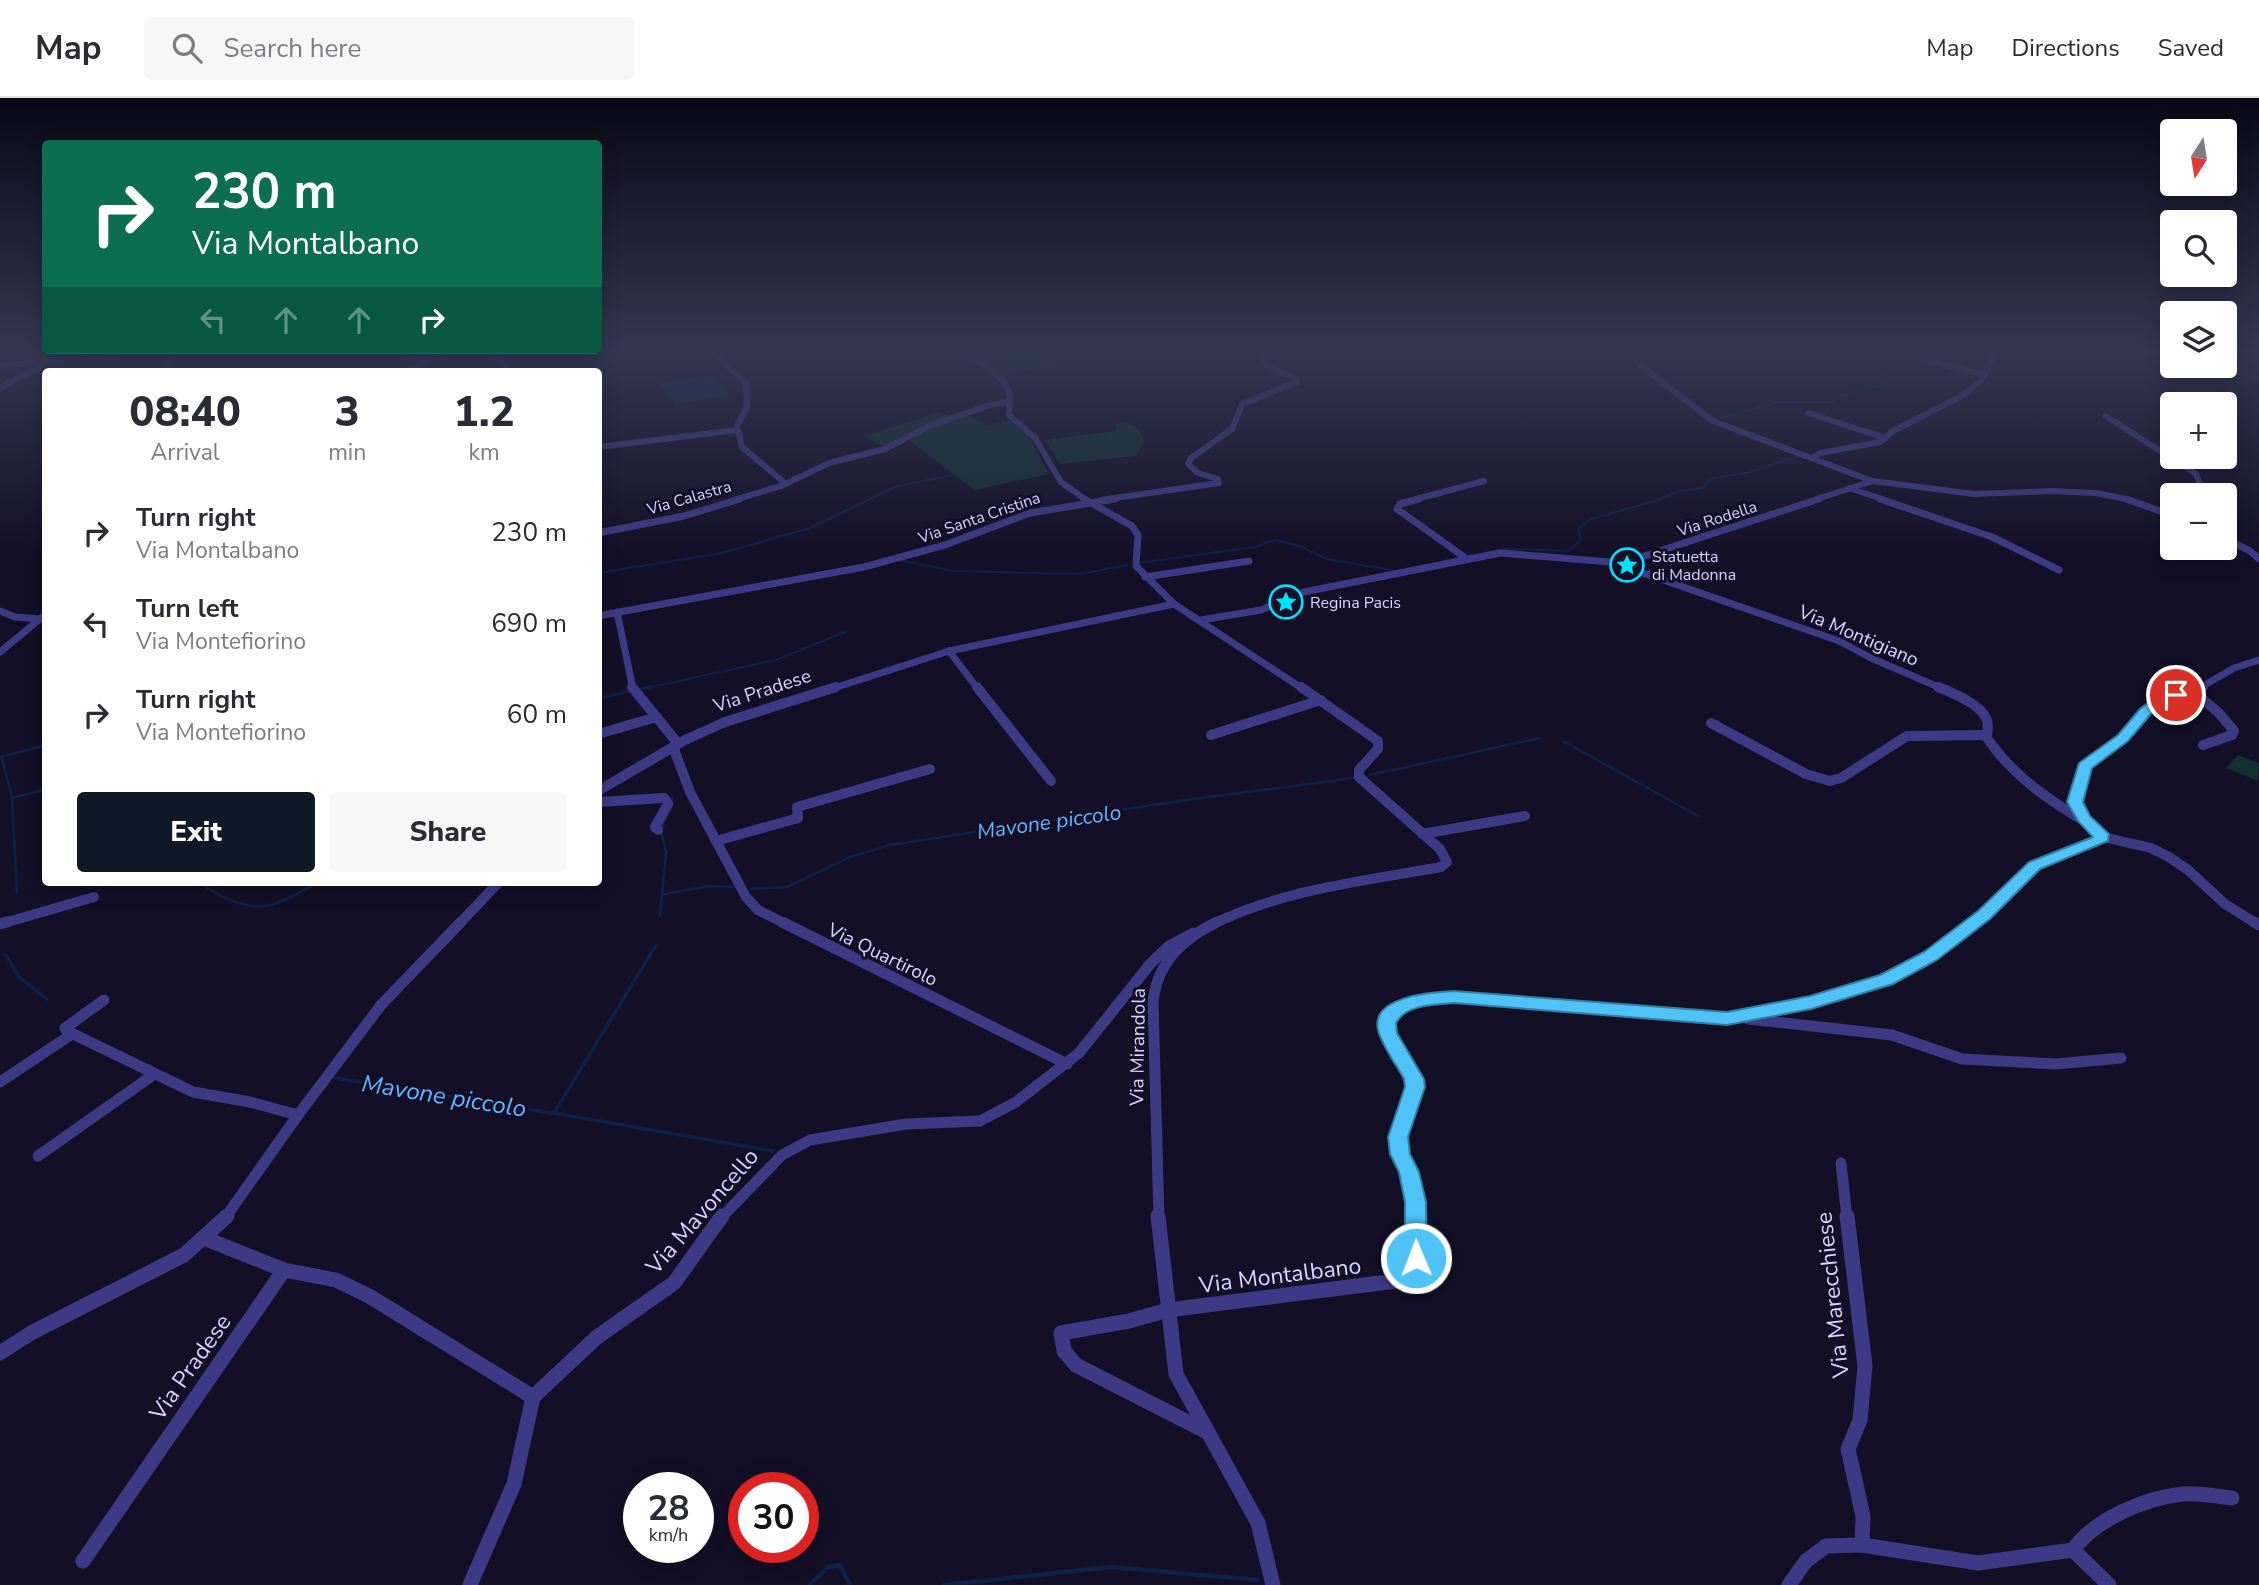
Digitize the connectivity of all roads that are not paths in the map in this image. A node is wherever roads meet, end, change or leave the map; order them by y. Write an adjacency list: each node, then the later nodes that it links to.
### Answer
1 (743, 418): 9 (street)
2 (950, 418): 16 (street, Via Calastra)
3 (1013, 418): 18 (street)
4 (1238, 418): 18 (street, Via Santa Cristina)
5 (1709, 418): 12 (street, Via Rodella)
6 (1825, 418): 10 (street)
7 (1918, 418): 10 (street)
8 (2109, 418): 15 (street)
9 (738, 430): 11 (street); 16 (street)
10 (1885, 438): 12 (street)
11 (602, 447)
12 (1812, 458): 14 (street, Via Rodella)
13 (1484, 481): 22 (street)
14 (1873, 481): 17 (street, Via Rodella); 19 (street, Via Rodella)
15 (2201, 483)
16 (786, 484): 20 (street, Via Calastra)
17 (1850, 488): 25 (street, Via Rodella); 26 (street)
18 (1087, 501): 27 (street); 30 (street, Via Santa Cristina)
19 (2160, 511)
20 (602, 532)
21 (2237, 544): 23 (street)
22 (1467, 559): 25 (street, Via Rodella); 34 (street, Via Rodella)
23 (2259, 559)
24 (1249, 561): 27 (street)
25 (1616, 564): 44 (street, Via Montigiano)
26 (2059, 570)
27 (1145, 577): 28 (street, Via Mirandola)
28 (1174, 604): 34 (street, Via Mirandola); 35 (street, Via Pradese)
29 (0, 611): 32 (street)
30 (617, 612): 31 (street, Via Santa Cristina); 40 (street, Via Quartirolo)
31 (602, 615)
32 (42, 617)
33 (42, 618): 36 (street)
34 (1201, 620): 39 (street, Via Mirandola)
35 (949, 651): 45 (street, Via Pradese); 48 (street)
36 (0, 652)
37 (2259, 660): 38 (street)
38 (2192, 690): 46 (street); 52 (street)
39 (1321, 700): 43 (street); 54 (street, Via Mirandola)
40 (657, 717): 42 (street); 45 (street, Via Quartirolo)
41 (1711, 723): 44 (street)
42 (602, 733)
43 (1211, 735)
44 (1986, 735): 52 (street, Via Montigiano)
45 (674, 745): 49 (street, Via Pradese); 56 (street, Via Quartirolo)
46 (2203, 745)
47 (930, 769): 56 (street)
48 (1051, 781)
49 (602, 790)
50 (602, 802): 53 (street)
51 (1525, 816): 54 (street)
52 (2091, 825): 55 (street)
53 (658, 831)
54 (1422, 834): 61 (street, Via Mirandola)
55 (2103, 837): 60 (street); 63 (street, Via Montalbano)
56 (716, 841): 66 (street, Via Quartirolo)
57 (495, 886): 69 (street)
58 (94, 897): 59 (street)
59 (0, 925)
60 (2259, 925)
61 (1196, 932): 66 (street, Via Mavoncello); 74 (street, Via Mirandola)
62 (104, 1000): 64 (street)
63 (1727, 1018): 65 (street, Via Montalbano); 74 (street, Via Montalbano)
64 (72, 1034): 67 (street); 68 (street)
65 (2120, 1058)
66 (1067, 1064): 76 (street, Via Mavoncello)
67 (153, 1075): 69 (street); 70 (street)
68 (0, 1082)
69 (298, 1115): 72 (street)
70 (38, 1156)
71 (1840, 1163): 79 (street, Via Marecchiese)
72 (204, 1238): 73 (street); 75 (street)
73 (284, 1269): 76 (street); 81 (street, Via Pradese)
74 (1168, 1310): 77 (street, Via Mirandola); 77 (street)
75 (0, 1353)
76 (533, 1397): 82 (street)
77 (1208, 1433): 83 (street, Via Mirandola)
78 (2232, 1497): 80 (street)
79 (1862, 1545): 80 (street); 84 (street)
80 (2073, 1550): 85 (street)
81 (83, 1560)
82 (470, 1585)
83 (1273, 1585)
84 (1789, 1585)
85 (2109, 1585)

